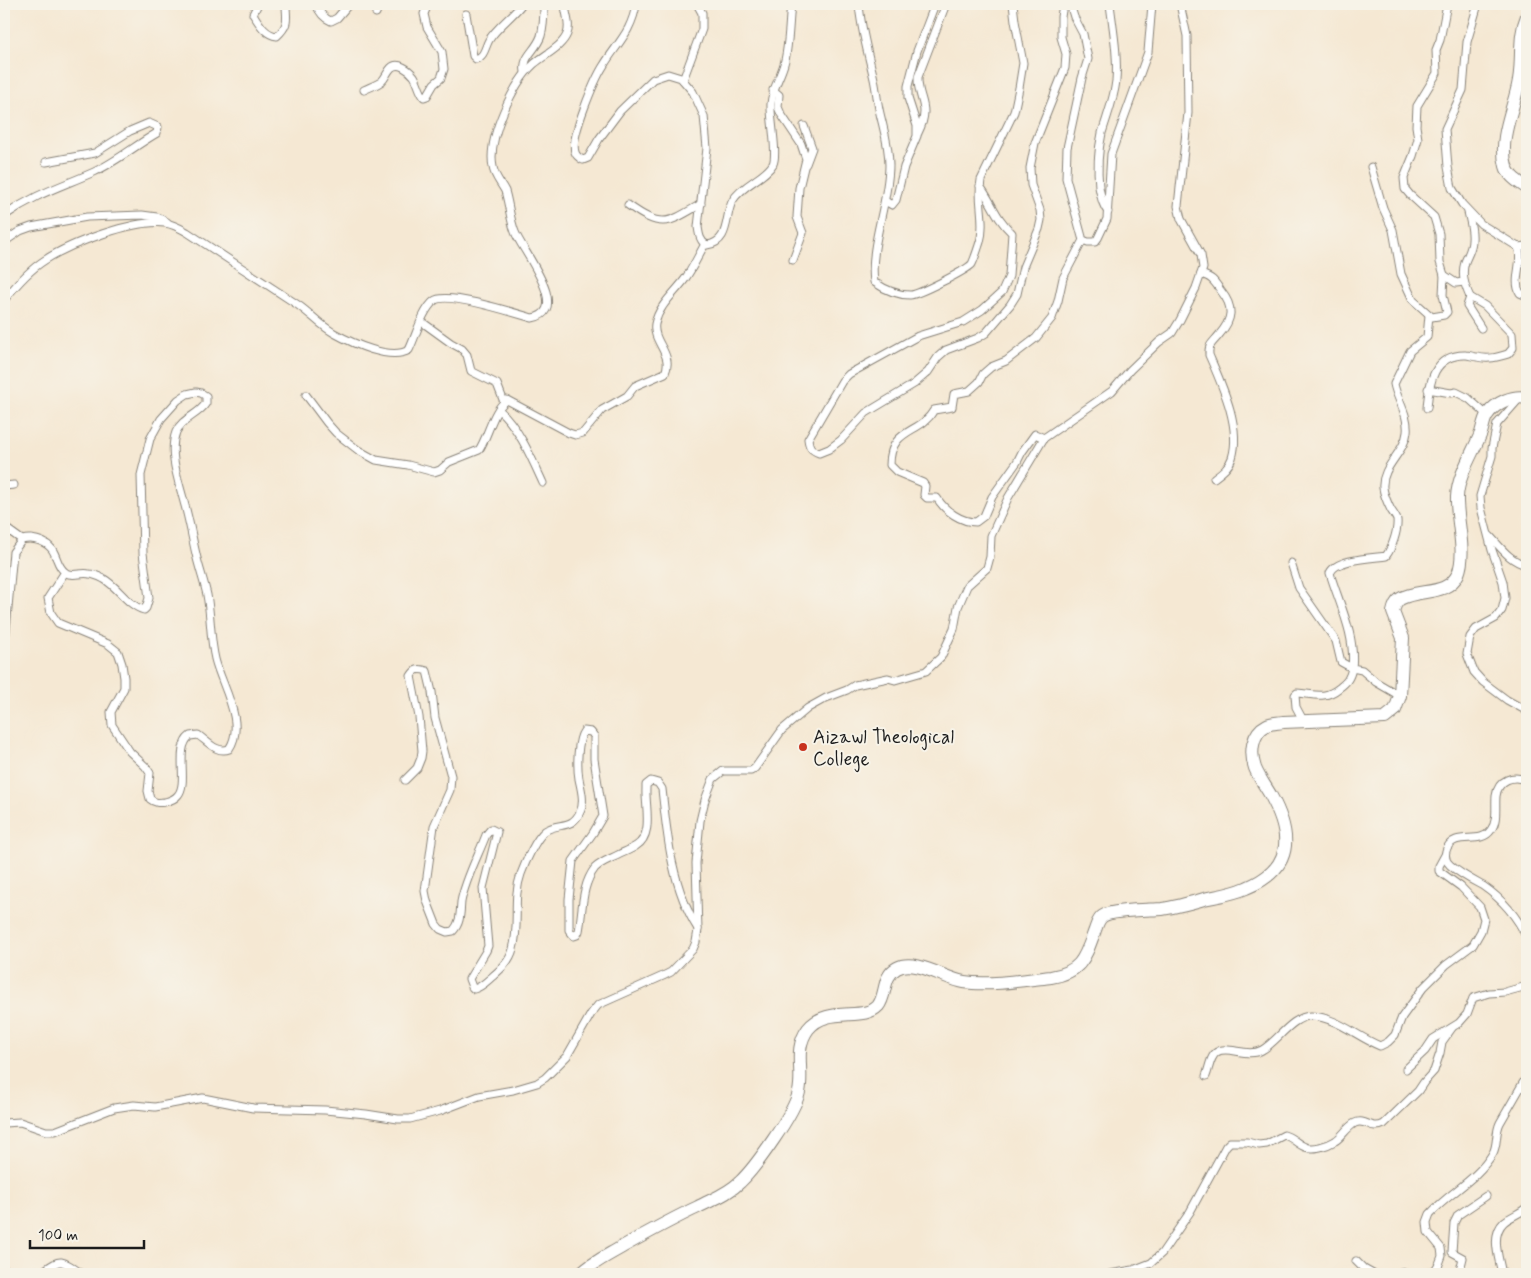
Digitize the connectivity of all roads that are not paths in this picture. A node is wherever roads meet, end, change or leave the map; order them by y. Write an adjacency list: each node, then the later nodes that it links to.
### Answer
1 (256, 4): 2 (street)
2 (286, 4)
3 (316, 4): 4 (street)
4 (350, 4)
5 (379, 4): 24 (street)
6 (428, 4): 29 (street)
7 (522, 4): 25 (street)
8 (544, 4): 27 (street)
9 (564, 4): 27 (street)
10 (636, 4): 28 (street)
11 (697, 4): 28 (street)
12 (791, 4): 30 (street)
13 (859, 4): 38 (street)
14 (935, 4): 32 (street)
15 (946, 4): 32 (street)
16 (1013, 4): 36 (street)
17 (1063, 4): 36 (street)
18 (1070, 4): 45 (street)
19 (1110, 4): 42 (street)
20 (1152, 4): 42 (street)
21 (1180, 4): 51 (street)
22 (1447, 4): 52 (street)
23 (1478, 4): 41 (street)
24 (376, 13)
25 (466, 14)
26 (1527, 16): 37 (highway)
27 (525, 72): 58 (street)
28 (683, 80): 39 (street)
29 (364, 90)
30 (773, 90): 34 (street); 47 (street)
31 (804, 126): 34 (street)
32 (917, 136): 38 (street)
33 (46, 162): 43 (street)
34 (804, 167): 50 (street)
35 (1371, 167): 57 (street)
36 (980, 186): 38 (street)
37 (1527, 188)
38 (885, 201)
39 (701, 204): 40 (street); 47 (street)
40 (628, 205)
41 (1467, 210): 49 (street); 53 (street)
42 (1108, 212): 45 (street)
43 (4, 216)
44 (174, 226): 46 (street); 56 (street); 58 (street)
45 (1083, 240): 67 (street)
46 (4, 242)
47 (704, 244): 63 (street)
48 (1527, 246): 49 (street)
49 (1518, 247): 54 (street)
50 (793, 260)
51 (1201, 274): 67 (street); 68 (street)
52 (1444, 275): 53 (street); 57 (street)
53 (1464, 282): 55 (street)
54 (1527, 296)
55 (1470, 297): 59 (street); 60 (street)
56 (4, 300)
57 (1429, 315): 79 (street)
58 (422, 322): 63 (street)
59 (1481, 328)
60 (1428, 388): 64 (street); 66 (street)
61 (306, 395): 65 (street)
62 (1524, 397): 66 (highway); 73 (street)
63 (504, 402): 65 (street)
64 (1427, 408)
65 (499, 410): 69 (street)
66 (1487, 415): 80 (highway)
67 (1044, 438): 86 (street)
68 (1214, 478)
69 (543, 482)
70 (14, 485): 71 (street)
71 (4, 486)
72 (4, 527): 74 (street)
73 (1488, 534): 76 (street); 81 (street)
74 (22, 540): 77 (street); 78 (street)
75 (1290, 563): 79 (street)
76 (1527, 565)
77 (65, 572): 77 (street)
78 (4, 652)
79 (1352, 668): 80 (street); 82 (street)
80 (1400, 696): 82 (highway)
81 (1527, 711)
82 (1304, 722): 101 (highway)
83 (405, 780): 86 (street)
84 (1527, 781): 85 (street)
85 (1445, 855): 87 (street); 91 (street)
86 (698, 930): 93 (street)
87 (1527, 938)
88 (1527, 986): 89 (street)
89 (1452, 1028): 90 (street); 102 (street)
90 (1406, 1069)
91 (1206, 1076)
92 (1527, 1076): 106 (street)
93 (4, 1123)
94 (1486, 1196): 107 (street)
95 (1527, 1208): 108 (street)
96 (1356, 1261): 103 (street)
97 (4, 1269): 98 (street)
98 (15, 1274)
99 (39, 1274): 100 (street)
100 (82, 1274)
101 (581, 1274)
102 (1110, 1274)
103 (1373, 1274)
104 (1396, 1274): 105 (street)
105 (1408, 1274)
106 (1424, 1274)
107 (1459, 1274)
108 (1502, 1274)

